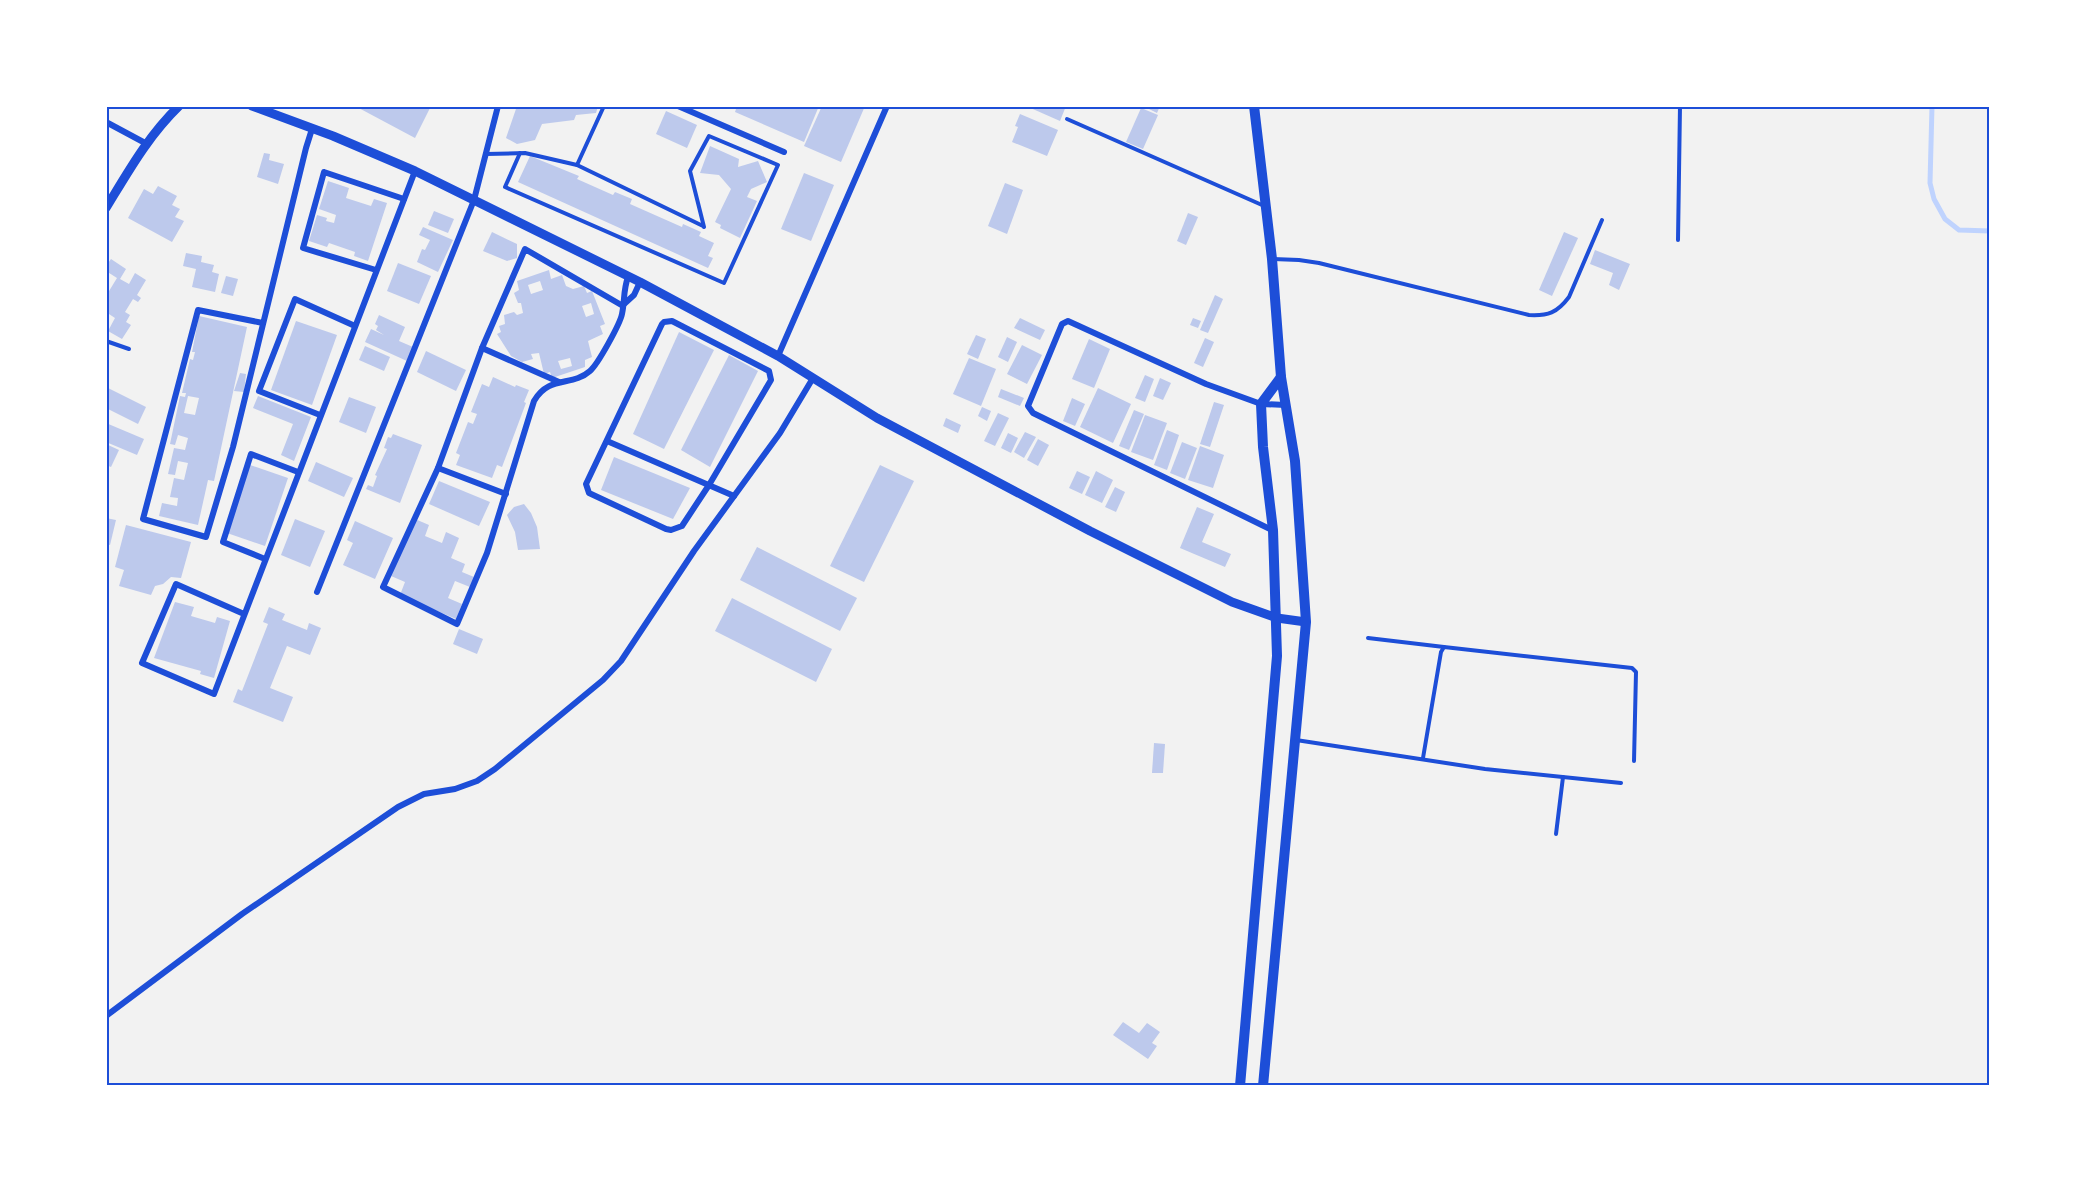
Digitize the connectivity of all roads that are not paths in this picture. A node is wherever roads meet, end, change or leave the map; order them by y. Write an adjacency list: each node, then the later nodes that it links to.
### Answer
1 (179, 106): 12 (street)
2 (252, 106): 11 (street)
3 (498, 106): 15 (street)
4 (604, 106): 16 (lane)
5 (678, 106): 13 (street)
6 (887, 106): 34 (street)
7 (1254, 106): 20 (main road)
8 (1680, 106): 23 (lane)
9 (1067, 119): 20 (lane)
10 (106, 122): 12 (street)
11 (312, 129): 17 (street); 29 (street)
12 (147, 144): 21 (street)
13 (784, 152)
14 (520, 153): 15 (lane); 16 (lane); 16 (lane)
15 (485, 154): 19 (street)
16 (577, 165)
17 (415, 171): 18 (street); 19 (street)
18 (404, 199): 25 (street); 25 (street)
19 (474, 200): 26 (street); 49 (street)
20 (1266, 206): 24 (main road)
21 (106, 208)
22 (1602, 220): 24 (lane)
23 (1678, 240)
24 (1272, 259): 35 (main road)
25 (376, 270): 30 (street)
26 (628, 277): 27 (street); 28 (street)
27 (639, 282): 28 (street); 34 (street)
28 (623, 306): 32 (street); 37 (street)
29 (263, 323): 29 (street)
30 (355, 326): 40 (street); 40 (street)
31 (106, 341): 33 (lane)
32 (482, 348): 37 (street); 42 (street)
33 (129, 349)
34 (778, 356): 36 (street)
35 (1281, 377): 38 (main road); 39 (main road)
36 (813, 378): 46 (street); 51 (street)
37 (560, 382): 45 (street)
38 (1261, 404): 39 (street); 47 (main road); 47 (street)
39 (1286, 405): 52 (main road)
40 (320, 415): 43 (street)
41 (607, 441): 44 (street); 44 (street); 44 (street)
42 (438, 468): 45 (street); 45 (street)
43 (298, 471): 48 (street); 48 (street)
44 (710, 485): 46 (street)
45 (506, 494)
46 (734, 496): 61 (street)
47 (1273, 530): 51 (main road)
48 (265, 559): 50 (street)
49 (317, 592)
50 (244, 614): 50 (street)
51 (1277, 618): 52 (street); 62 (main road)
52 (1306, 622): 55 (main road)
53 (1368, 638): 54 (lane)
54 (1444, 647): 56 (lane); 57 (lane)
55 (1295, 740): 56 (lane); 63 (main road)
56 (1423, 758): 58 (lane)
57 (1634, 761)
58 (1563, 777): 59 (lane); 60 (lane)
59 (1621, 783)
60 (1557, 834)
61 (106, 1016)
62 (1240, 1086)
63 (1263, 1086)

